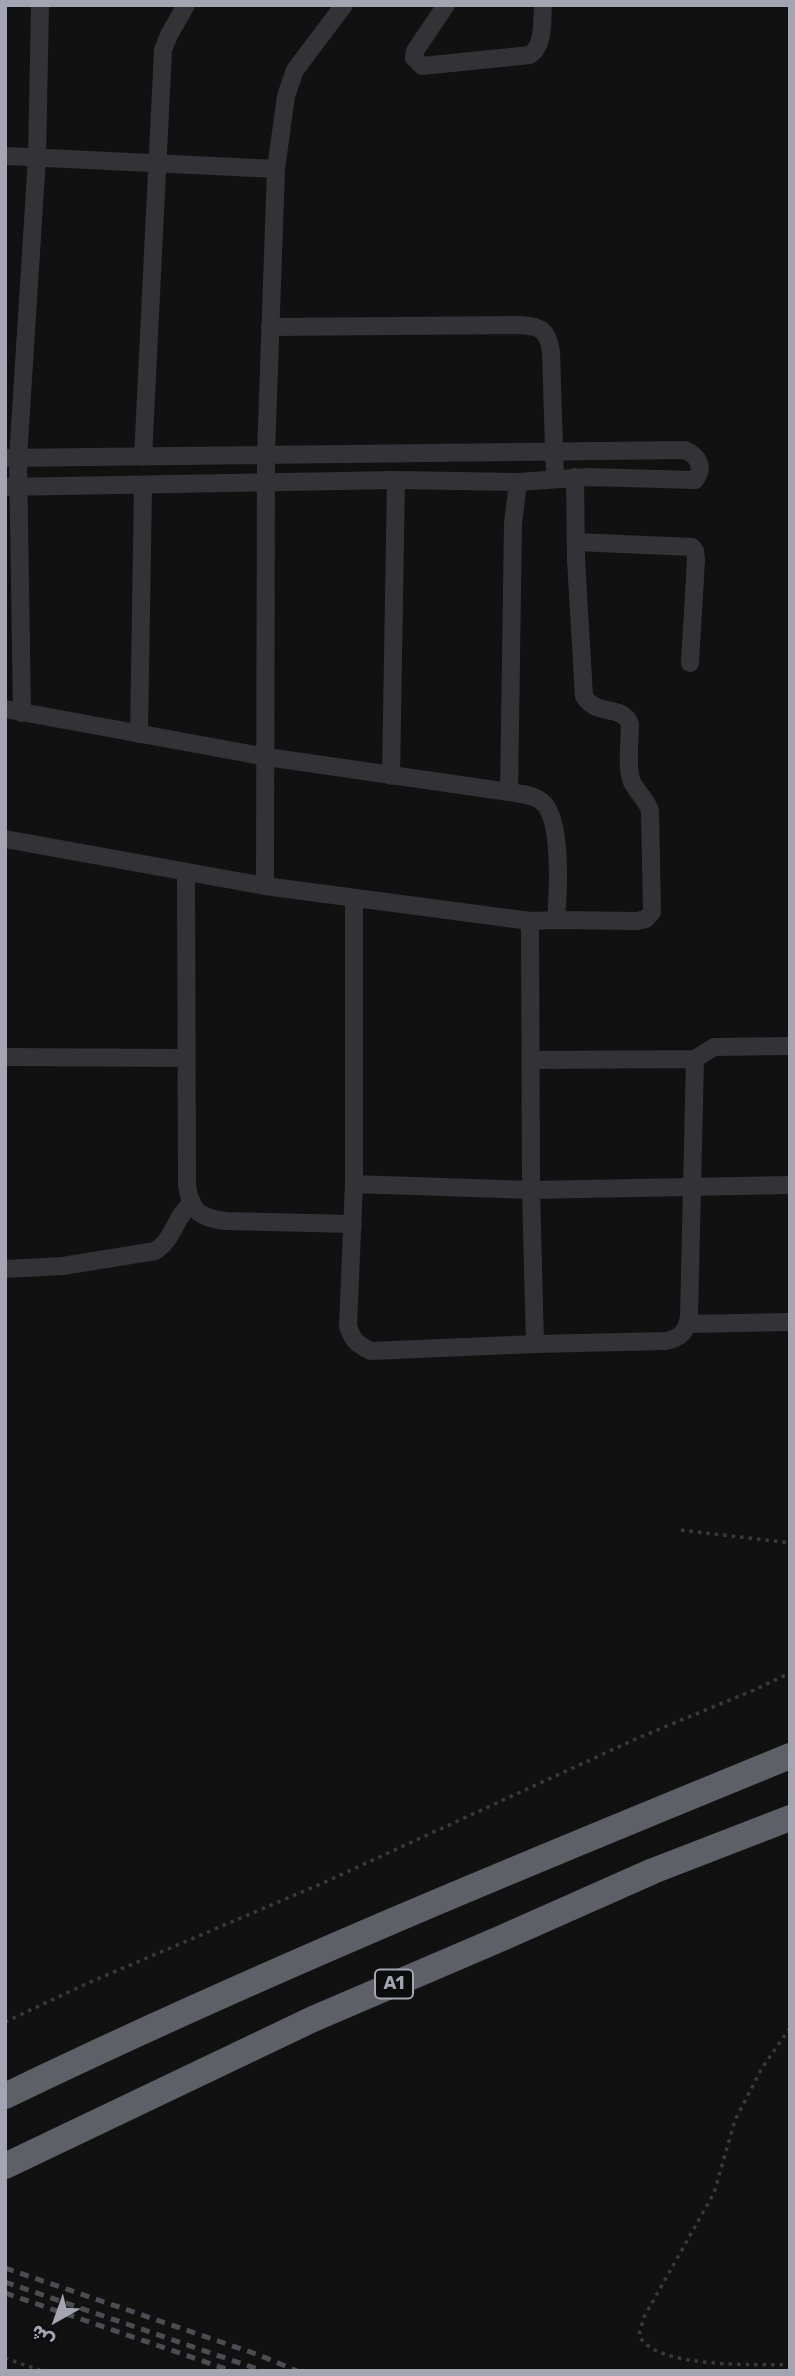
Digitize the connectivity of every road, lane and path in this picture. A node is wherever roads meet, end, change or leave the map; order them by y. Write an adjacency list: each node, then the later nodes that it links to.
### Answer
1 (40, 5): 7 (street)
2 (186, 5): 8 (street)
3 (344, 5): 9 (street)
4 (446, 5): 5 (street)
5 (543, 5)
6 (5, 156): 7 (street)
7 (37, 158): 8 (street); 15 (street)
8 (159, 162): 9 (street); 14 (street)
9 (276, 169): 10 (street)
10 (270, 327): 12 (street); 13 (street)
11 (650, 451): 12 (street); 17 (street); 17 (street)
12 (554, 452): 13 (street); 18 (street)
13 (266, 454): 14 (street); 20 (street)
14 (143, 457): 15 (street)
15 (12, 458): 23 (street)
16 (575, 477): 17 (street); 18 (street); 24 (street)
17 (649, 478)
18 (555, 479): 21 (street)
19 (397, 480): 20 (street); 21 (street); 29 (street)
20 (266, 482): 22 (street); 28 (street)
21 (518, 482): 30 (street)
22 (143, 486): 23 (street); 27 (street)
23 (12, 487): 26 (street)
24 (576, 542): 25 (street); 35 (street)
25 (690, 663)
26 (13, 711): 27 (street)
27 (139, 734): 28 (street)
28 (267, 757): 29 (street); 33 (street)
29 (391, 776): 30 (street)
30 (509, 792): 35 (street)
31 (5, 839): 32 (street)
32 (186, 872): 33 (street); 39 (street)
33 (265, 886): 34 (street)
34 (354, 900): 36 (street); 42 (street)
35 (556, 920): 36 (street)
36 (530, 921): 41 (street)
37 (790, 1045): 40 (street)
38 (5, 1057): 39 (street)
39 (186, 1058): 46 (street)
40 (695, 1059): 41 (street); 44 (street)
41 (531, 1060): 45 (street)
42 (354, 1184): 45 (street); 47 (street)
43 (790, 1185): 44 (street)
44 (692, 1187): 45 (street); 50 (street)
45 (531, 1190): 51 (street)
46 (191, 1204): 47 (street); 48 (street)
47 (353, 1224): 51 (street)
48 (5, 1269)
49 (790, 1322): 50 (street)
50 (688, 1324): 51 (street)
51 (535, 1344)
52 (681, 1530): 53 (path)
53 (790, 1543)
54 (790, 1673): 57 (path)
55 (790, 1756): 59 (highway)
56 (790, 1818): 60 (highway, A1)
57 (5, 2022)
58 (790, 2028): 62 (path)
59 (5, 2096)
60 (5, 2166)
61 (5, 2358): 63 (path)
62 (790, 2365)
63 (42, 2371)

